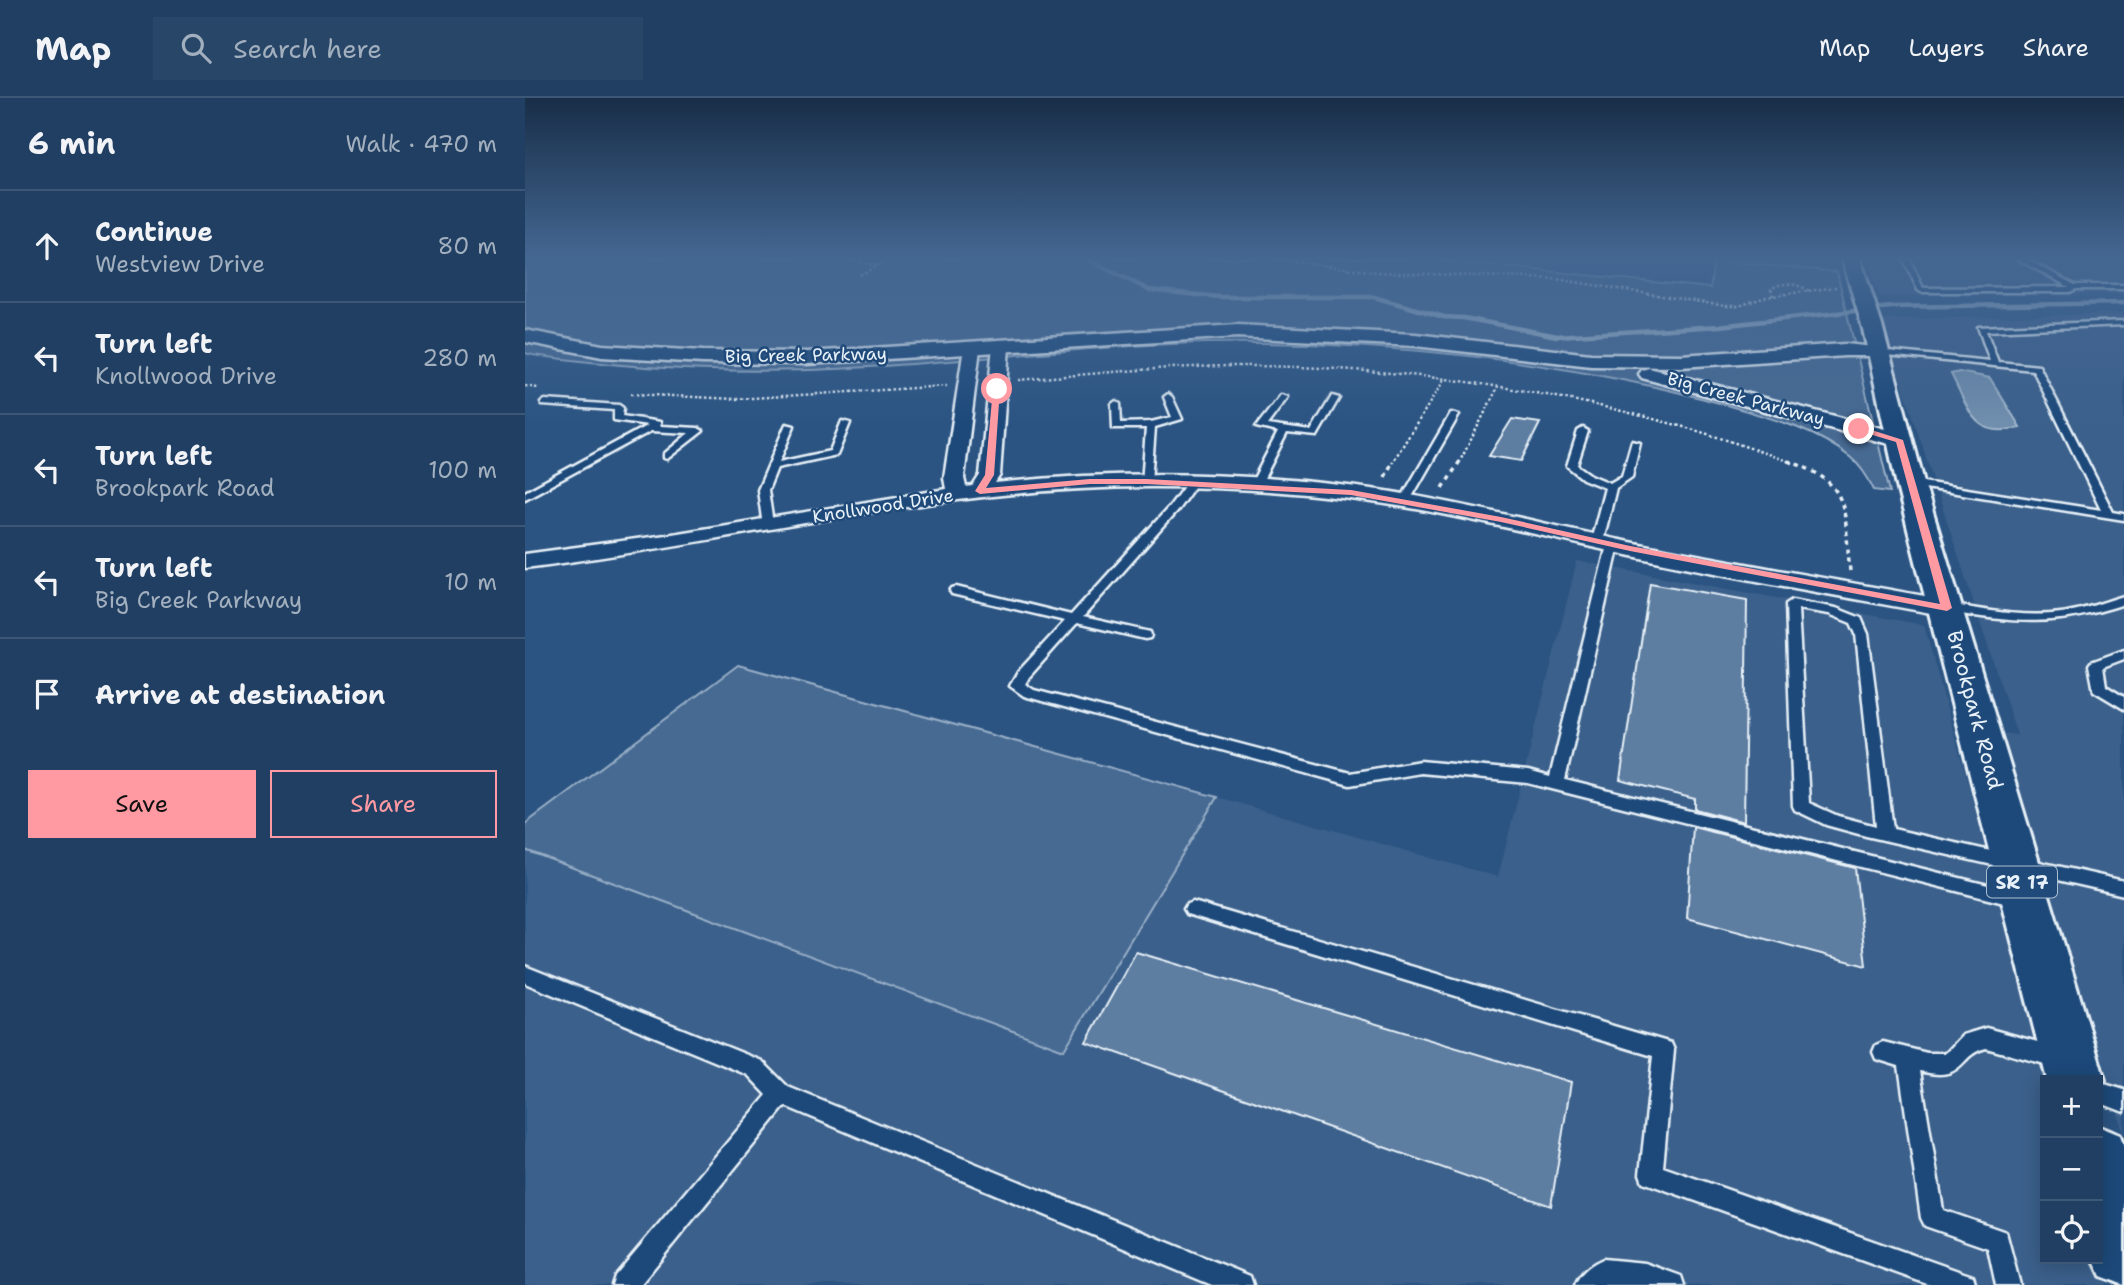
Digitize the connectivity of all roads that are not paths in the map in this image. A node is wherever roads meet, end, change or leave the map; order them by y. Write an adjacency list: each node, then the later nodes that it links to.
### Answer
1 (1868, 313): 4 (main road, Brookpark Road / SR 17)
2 (2124, 323): 8 (lane)
3 (525, 336): 6 (street, Big Creek Parkway)
4 (1875, 340): 7 (street, Big Creek Parkway); 8 (lane); 25 (main road, Brookpark Road / SR 17)
5 (1001, 346): 6 (street, Big Creek Parkway); 7 (street, Big Creek Parkway); 9 (street)
6 (972, 348): 10 (street)
7 (1591, 360): 25 (street, Big Creek Parkway)
8 (1995, 363): 37 (lane)
9 (997, 385): 10 (street); 23 (street)
10 (967, 388): 24 (street)
11 (1168, 397): 18 (lane)
12 (1284, 397): 21 (lane)
13 (1335, 398): 21 (lane)
14 (545, 403): 20 (lane)
15 (1116, 404): 18 (lane)
16 (1454, 415): 36 (lane)
17 (845, 423): 28 (lane)
18 (1151, 425): 29 (lane)
19 (789, 426): 28 (lane)
20 (650, 428): 27 (lane); 35 (lane)
21 (1284, 430): 32 (lane)
22 (1583, 431): 33 (lane)
23 (993, 433): 24 (street); 34 (street)
24 (960, 437): 34 (street)
25 (1900, 440): 31 (main road, Brookpark Road / SR 17)
26 (1635, 443): 33 (lane)
27 (667, 456)
28 (773, 466): 39 (lane)
29 (1146, 482): 30 (street, Knollwood Drive); 34 (street, Knollwood Drive)
30 (1192, 483): 32 (street, Knollwood Drive); 47 (lane)
31 (1910, 483): 37 (lane); 46 (main road, Brookpark Road / SR 17)
32 (1255, 486): 36 (street, Knollwood Drive)
33 (1611, 486): 40 (lane)
34 (969, 493): 39 (street, Knollwood Drive)
35 (525, 496)
36 (1404, 502): 40 (street, Knollwood Drive)
37 (2109, 515): 38 (lane)
38 (2124, 517)
39 (767, 524): 41 (street, Knollwood Drive)
40 (1605, 543): 42 (street, Knollwood Drive); 51 (lane)
41 (525, 561)
42 (1792, 579): 45 (lane); 46 (street, Knollwood Drive)
43 (956, 591): 47 (lane)
44 (2124, 600): 46 (lane)
45 (1792, 604): 52 (lane); 52 (lane)
46 (1947, 608): 53 (main road, Brookpark Road / SR 17)
47 (1074, 619): 48 (lane); 51 (lane)
48 (1145, 635)
49 (2124, 653): 50 (lane)
50 (2124, 704)
51 (1556, 784): 53 (lane)
52 (1885, 833): 53 (lane)
53 (2022, 882): 54 (lane); 60 (main road, Brookpark Road / SR 17)
54 (2124, 888)
55 (1193, 909): 70 (lane)
56 (525, 974): 62 (lane)
57 (1883, 1052): 58 (lane)
58 (1908, 1058): 59 (lane); 71 (lane)
59 (2075, 1075)
60 (2081, 1075)
61 (2103, 1090): 63 (lane)
62 (781, 1094): 66 (lane); 67 (lane)
63 (2124, 1101)
64 (2103, 1175): 65 (main road)
65 (2124, 1253)
66 (624, 1285)
67 (1241, 1285)
68 (1587, 1285): 69 (lane)
69 (1672, 1285)
70 (1964, 1285)
71 (2008, 1285)

